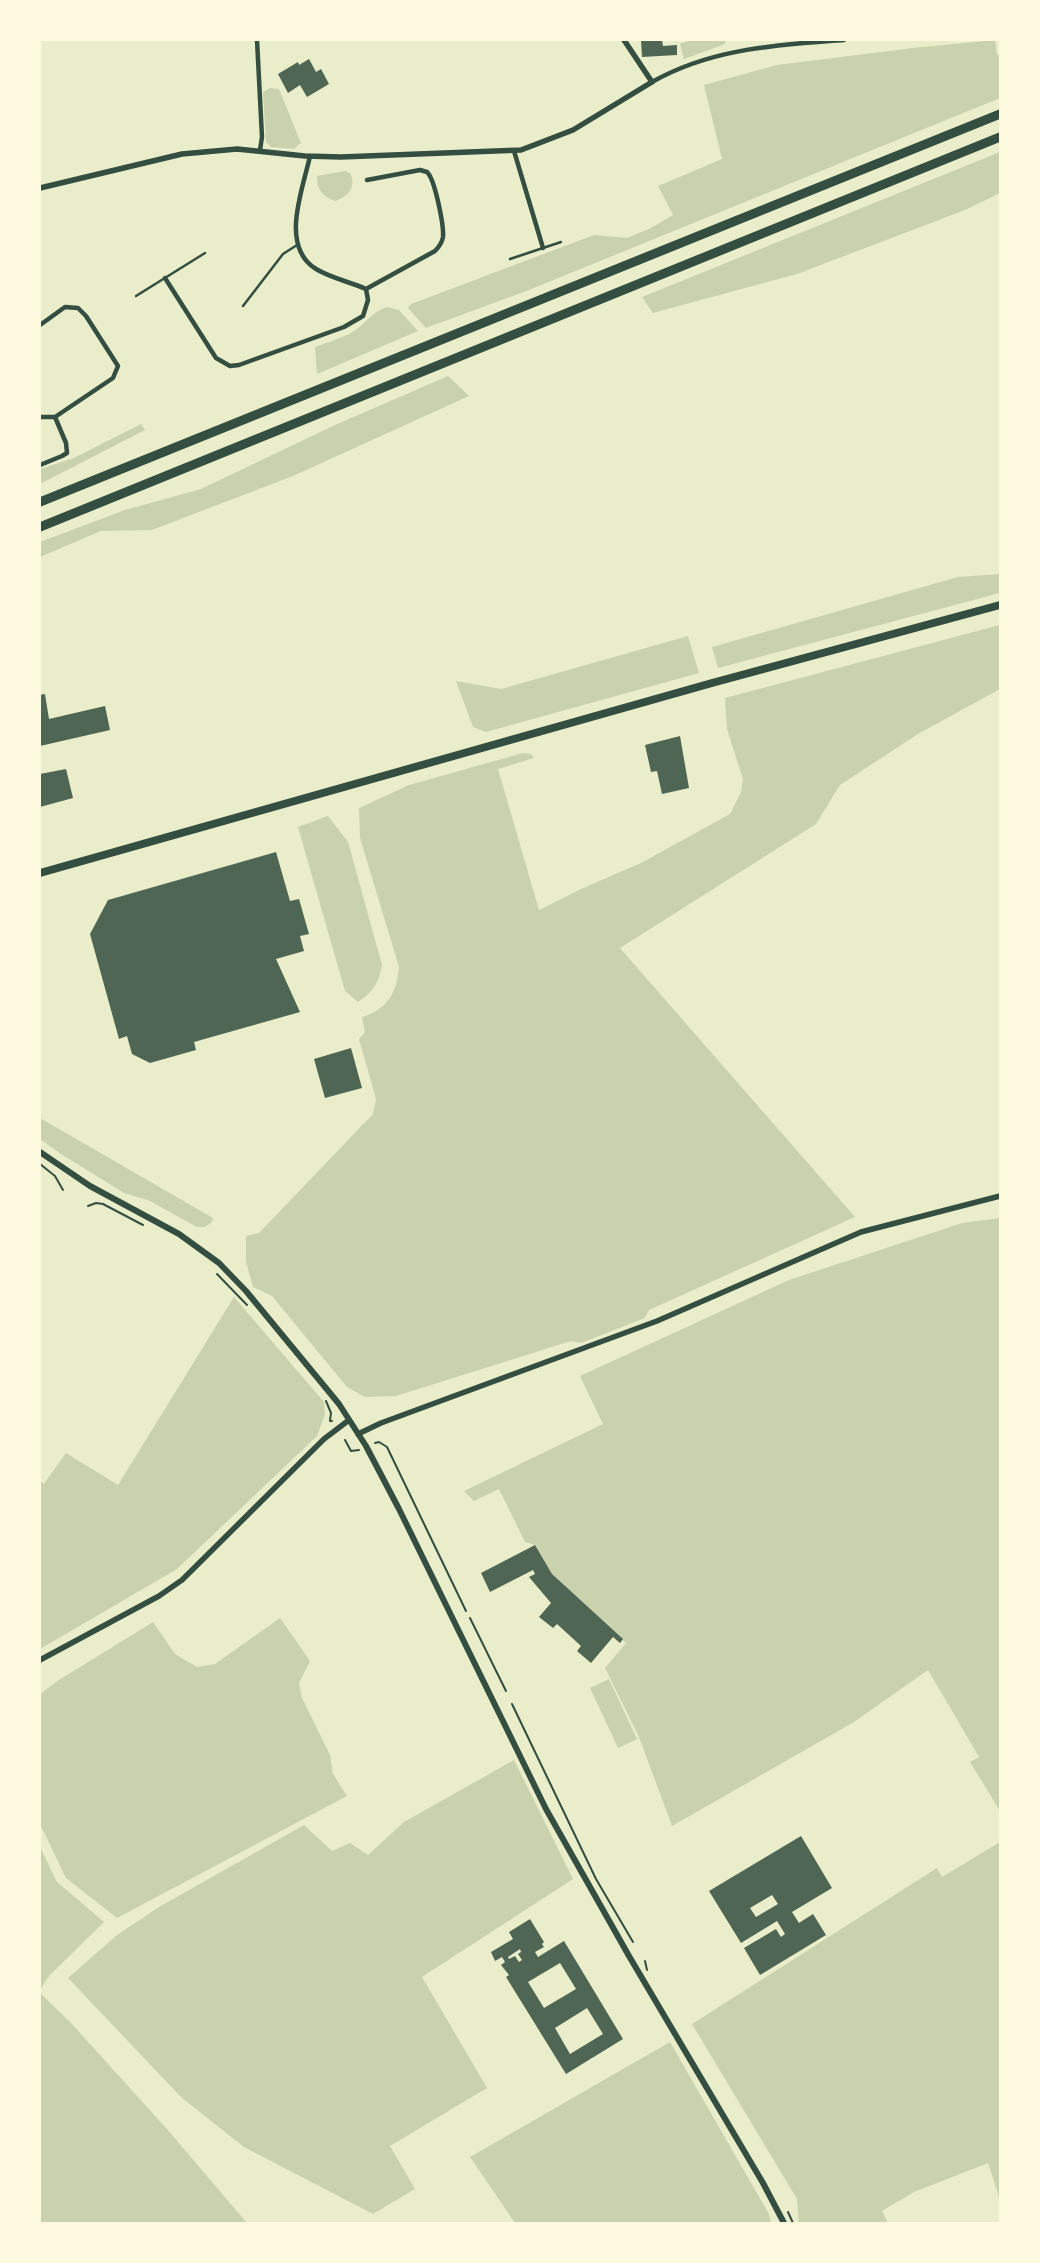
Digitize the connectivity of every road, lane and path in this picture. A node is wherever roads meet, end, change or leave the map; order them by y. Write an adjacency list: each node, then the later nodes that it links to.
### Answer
1 (257, 40): 7 (street)
2 (624, 40): 4 (street)
3 (844, 40): 4 (street)
4 (652, 82): 8 (street)
5 (1000, 114): 25 (highway)
6 (1000, 137): 26 (highway)
7 (260, 150): 9 (street); 11 (street)
8 (514, 151): 9 (street); 14 (street)
9 (310, 156): 13 (street)
10 (366, 180): 18 (street)
11 (40, 188)
12 (561, 242): 14 (lane)
13 (297, 245): 18 (street); 20 (lane)
14 (543, 248): 16 (lane)
15 (205, 253): 17 (lane)
16 (510, 259)
17 (166, 278): 18 (street); 19 (lane)
18 (366, 289)
19 (136, 296)
20 (243, 306)
21 (40, 325): 23 (street)
22 (40, 417): 23 (street)
23 (55, 417): 24 (street)
24 (40, 465)
25 (40, 502)
26 (40, 527)
27 (1000, 605): 28 (highway)
28 (40, 873)
29 (40, 1152): 38 (main road)
30 (40, 1164): 31 (path)
31 (63, 1190)
32 (1000, 1196): 40 (street)
33 (88, 1206): 34 (path)
34 (145, 1226)
35 (215, 1271): 36 (path)
36 (247, 1306)
37 (322, 1396): 39 (path)
38 (349, 1420): 40 (main road); 46 (street)
39 (332, 1422)
40 (358, 1434): 50 (main road)
41 (345, 1440): 43 (path)
42 (375, 1443): 44 (path)
43 (359, 1450)
44 (466, 1611)
45 (470, 1618): 47 (path)
46 (40, 1660)
47 (506, 1691)
48 (512, 1704): 49 (path)
49 (633, 1942)
50 (784, 2223)

